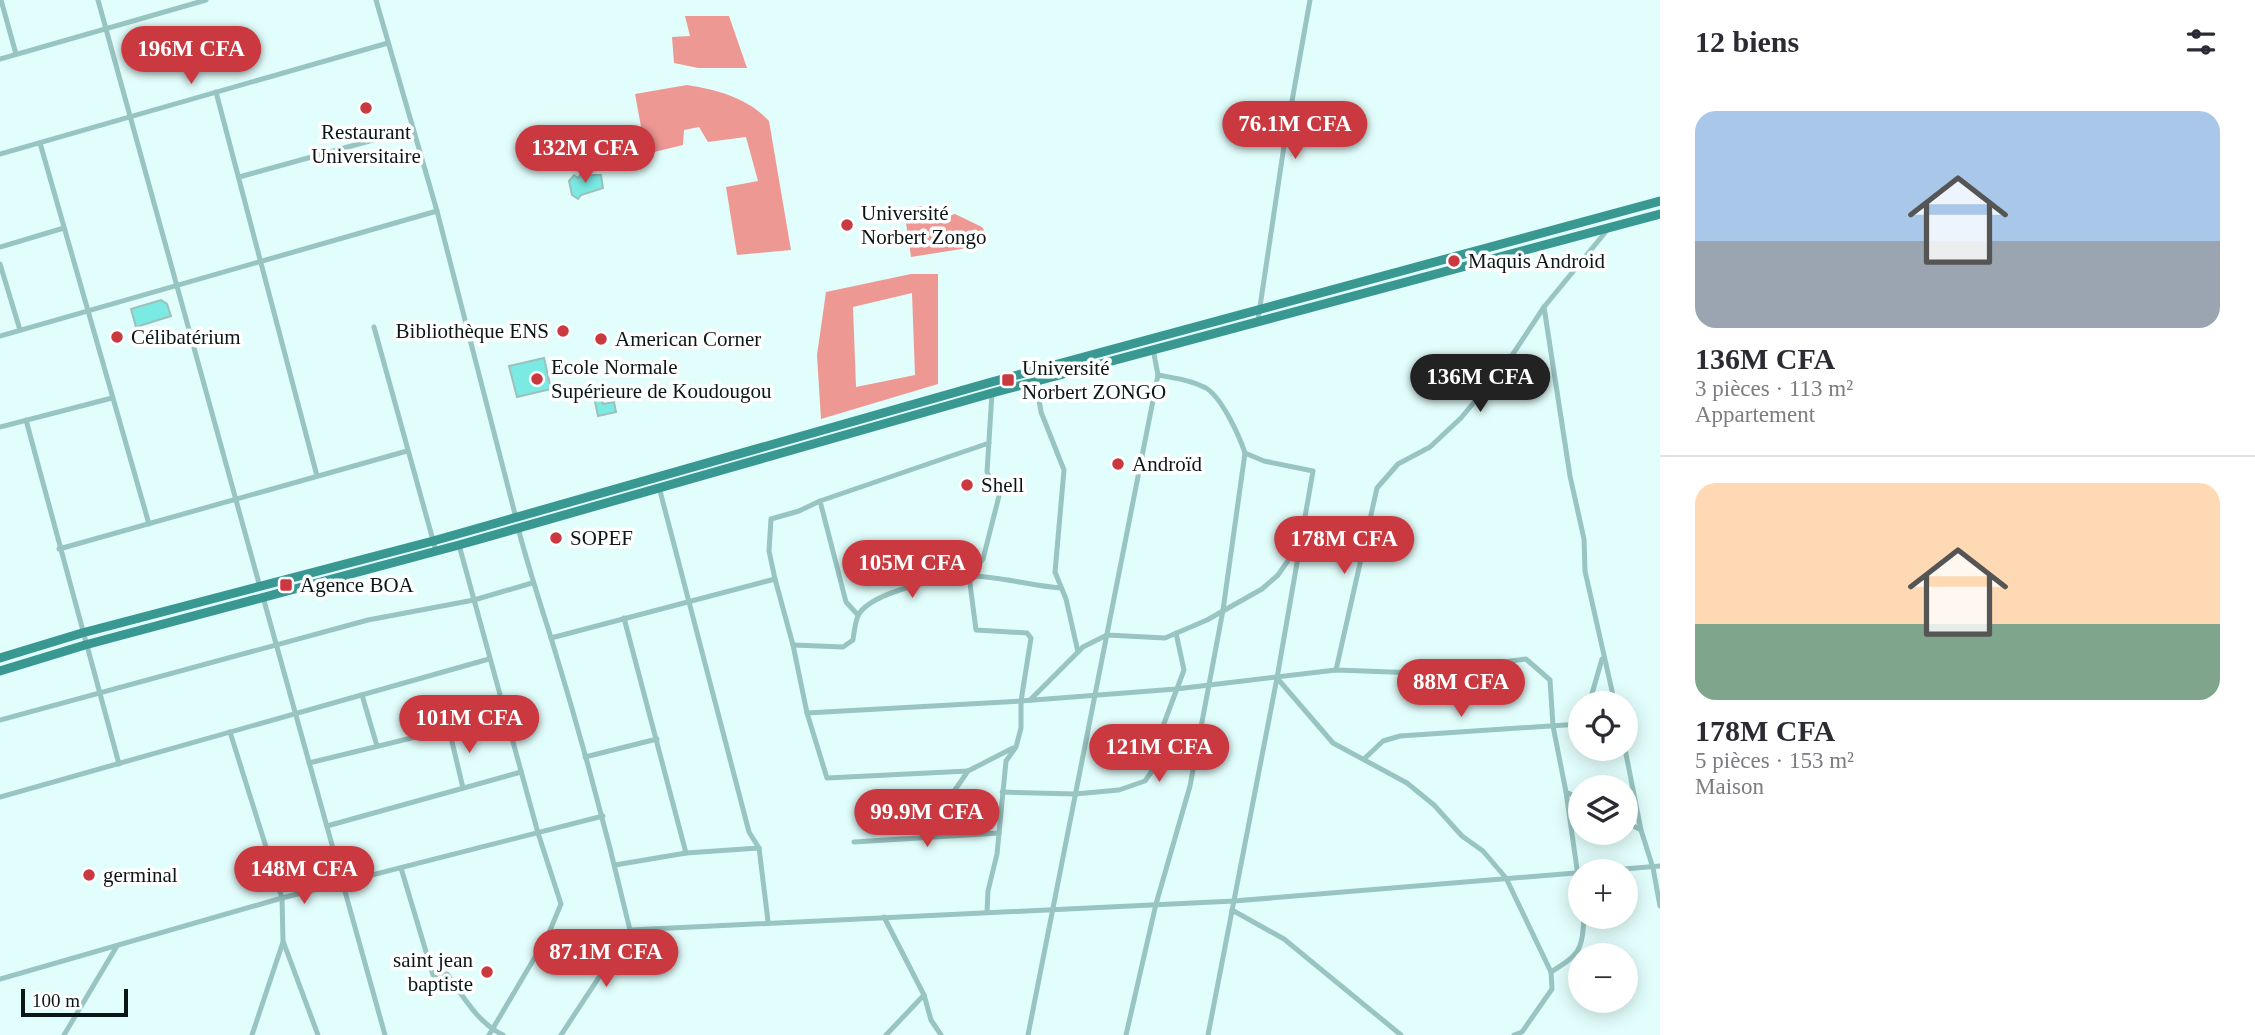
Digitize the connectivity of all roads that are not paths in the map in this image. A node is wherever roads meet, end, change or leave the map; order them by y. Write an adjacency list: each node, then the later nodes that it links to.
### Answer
1 (1, 0): 9 (street)
2 (97, 0): 7 (street)
3 (206, 0): 6 (street)
4 (376, 0): 8 (street)
5 (1310, 0): 27 (street)
6 (186, 3): 7 (street)
7 (106, 29): 9 (street); 12 (street)
8 (388, 43): 11 (street); 13 (street)
9 (16, 54): 10 (street)
10 (0, 59)
11 (216, 92): 12 (street); 16 (street)
12 (130, 117): 14 (street); 25 (street)
13 (413, 129): 16 (street); 18 (street)
14 (40, 143): 15 (street); 21 (street)
15 (0, 154)
16 (239, 177): 23 (street)
17 (1660, 201): 27 (main road)
18 (437, 211): 23 (street); 47 (street)
19 (1660, 214): 20 (main road)
20 (1610, 226): 26 (street); 29 (main road)
21 (64, 229): 22 (street); 28 (street)
22 (0, 247)
23 (261, 261): 25 (street); 43 (street)
24 (0, 264): 31 (street)
25 (177, 285): 28 (street); 45 (street)
26 (1544, 307): 73 (street); 76 (street)
27 (1259, 309): 29 (street); 47 (main road)
28 (88, 311): 31 (street); 37 (street)
29 (1258, 320): 33 (main road)
30 (374, 327): 41 (street)
31 (20, 330): 32 (street)
32 (0, 335)
33 (1153, 349): 34 (street); 35 (main road)
34 (1158, 375): 42 (street); 67 (street)
35 (1037, 381): 36 (main road); 58 (street)
36 (992, 393): 40 (street); 44 (main road)
37 (113, 398): 38 (street); 48 (street)
38 (26, 421): 39 (street); 53 (street)
39 (0, 427)
40 (989, 443): 46 (street); 54 (street)
41 (407, 451): 43 (street); 51 (street)
42 (1245, 453): 52 (street); 62 (street)
43 (317, 477): 45 (street)
44 (659, 486): 49 (main road); 61 (street)
45 (236, 500): 48 (street); 57 (street)
46 (820, 501): 55 (street); 63 (street)
47 (516, 517): 49 (street); 51 (main road)
48 (149, 524): 53 (street)
49 (518, 528): 50 (main road); 56 (street)
50 (459, 545): 51 (main road); 60 (street)
51 (434, 546): 57 (main road); 59 (main road)
52 (1299, 546): 62 (street); 78 (street)
53 (59, 549): 65 (street)
54 (969, 576): 58 (street); 63 (street); 87 (street)
55 (775, 579): 61 (street); 71 (street)
56 (532, 583): 60 (street); 68 (street)
57 (260, 586): 59 (street); 65 (main road)
58 (1061, 588): 72 (street)
59 (263, 597): 69 (main road); 70 (street)
60 (474, 600): 70 (street); 75 (street)
61 (688, 601): 64 (street); 119 (street)
62 (1223, 610): 66 (street); 79 (street)
63 (858, 615): 71 (street)
64 (624, 618): 68 (street); 96 (street)
65 (82, 633): 69 (street); 74 (main road)
66 (1176, 633): 67 (street); 80 (street)
67 (1107, 635): 72 (street); 84 (street)
68 (551, 638): 99 (street)
69 (85, 645): 77 (main road); 83 (street)
70 (276, 645): 83 (street); 89 (street)
71 (793, 645): 88 (street)
72 (1078, 652): 86 (street)
73 (1603, 656): 81 (street); 82 (street)
74 (0, 658)
75 (489, 659): 85 (street); 90 (street)
76 (1336, 670): 78 (street); 93 (street)
77 (0, 671)
78 (1277, 678): 79 (street); 100 (street); 131 (street)
79 (1209, 684): 80 (street); 132 (street)
80 (1176, 689): 84 (street); 109 (street)
81 (1594, 691)
82 (1612, 691)
83 (99, 693): 91 (street); 103 (street)
84 (1095, 694): 86 (street); 109 (street)
85 (362, 695): 89 (street); 97 (street)
86 (1030, 700): 87 (street)
87 (1021, 701): 88 (street); 98 (street)
88 (807, 712): 104 (street)
89 (296, 714): 95 (street); 102 (street)
90 (506, 715): 94 (street); 105 (street)
91 (0, 720)
92 (1568, 725): 93 (street)
93 (1553, 726): 100 (street); 108 (street)
94 (449, 729): 97 (street); 106 (street)
95 (230, 732): 103 (street); 130 (street)
96 (657, 739): 99 (street); 120 (street)
97 (377, 746): 102 (street)
98 (1016, 747): 104 (street); 107 (street)
99 (585, 757): 111 (street)
100 (1364, 759): 128 (street)
101 (1627, 761): 114 (street)
102 (309, 763): 112 (street)
103 (119, 764): 110 (street)
104 (968, 771): 117 (street)
105 (521, 772): 106 (street); 116 (street)
106 (463, 788): 112 (street)
107 (1002, 792): 109 (street); 115 (street)
108 (1566, 792): 121 (street)
109 (1075, 794): 134 (street)
110 (0, 797)
111 (603, 816): 116 (street); 122 (street)
112 (327, 826): 129 (street)
113 (1638, 828): 114 (street)
114 (1641, 830): 125 (street)
115 (999, 833): 117 (street); 136 (street)
116 (538, 834): 124 (street); 146 (street)
117 (934, 835): 118 (street)
118 (854, 842)
119 (759, 848): 120 (street); 138 (street)
120 (686, 853): 122 (street)
121 (1576, 859)
122 (615, 865): 140 (street)
123 (1660, 866): 125 (street)
124 (401, 868): 129 (street); 146 (street)
125 (1653, 868): 126 (street); 133 (street)
126 (1638, 869)
127 (1568, 872): 128 (street)
128 (1506, 877): 131 (street); 143 (street)
129 (342, 883): 130 (street); 150 (street)
130 (282, 898): 141 (street); 142 (street)
131 (1234, 901): 132 (street); 135 (street)
132 (1156, 904): 134 (street); 156 (street)
133 (1660, 906)
134 (1054, 909): 136 (street); 155 (street)
135 (1232, 910): 157 (street); 158 (street)
136 (987, 912): 137 (street)
137 (884, 917): 138 (street); 145 (street)
138 (768, 921): 140 (street)
139 (1583, 929): 143 (street)
140 (630, 930): 152 (street)
141 (283, 942): 148 (street); 149 (street)
142 (117, 946): 144 (street); 147 (street)
143 (1551, 972): 159 (street)
144 (0, 979)
145 (924, 995): 153 (street); 154 (street)
146 (490, 1032): 151 (street)
147 (65, 1035)
148 (252, 1035)
149 (318, 1035)
150 (385, 1035)
151 (503, 1035)
152 (561, 1035)
153 (886, 1035)
154 (941, 1035)
155 (1028, 1035)
156 (1126, 1035)
157 (1208, 1035)
158 (1401, 1035)
159 (1514, 1035)

